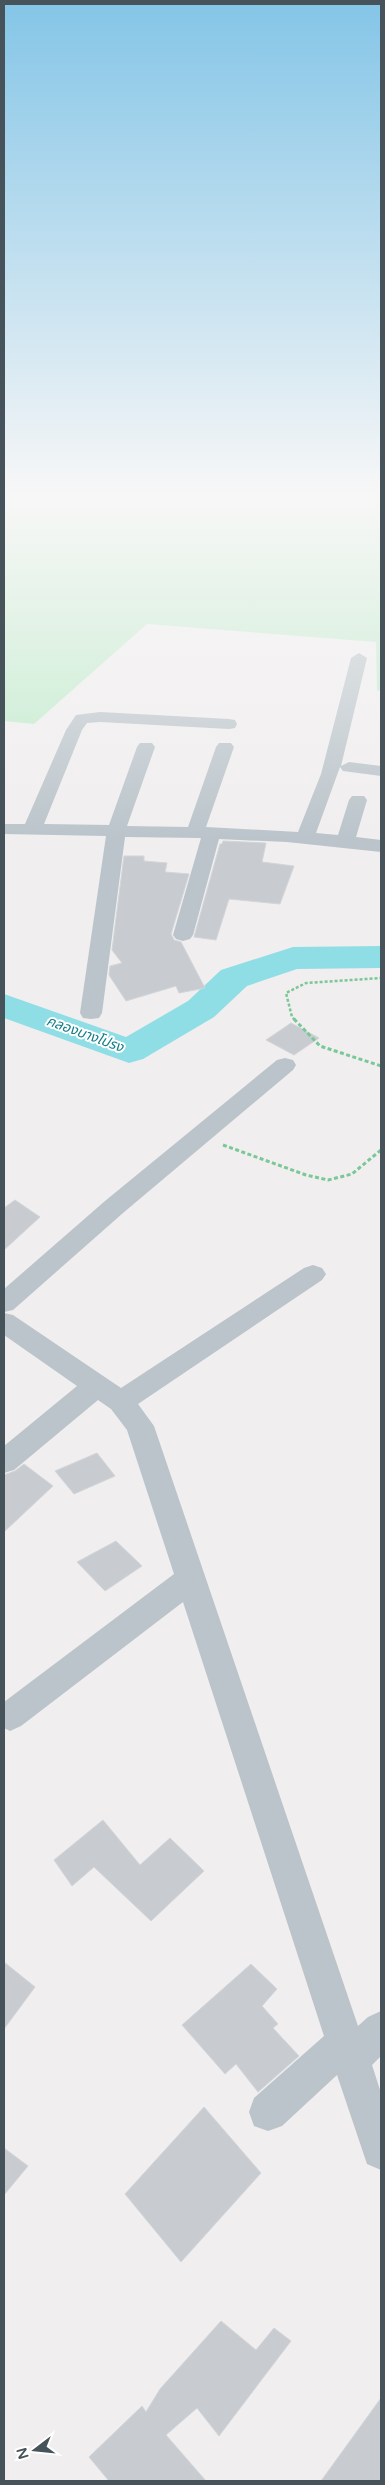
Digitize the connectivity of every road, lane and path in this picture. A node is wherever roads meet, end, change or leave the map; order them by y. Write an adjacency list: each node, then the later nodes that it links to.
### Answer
1 (359, 658): 14 (street)
2 (162, 704): 3 (street)
3 (154, 721): 4 (street); 11 (street)
4 (229, 724)
5 (146, 747): 12 (street)
6 (225, 747): 13 (street)
7 (349, 767): 8 (street)
8 (381, 771)
9 (358, 800): 15 (street)
10 (4, 829): 11 (street)
11 (32, 830): 12 (street)
12 (116, 832): 13 (street); 19 (street)
13 (203, 833): 14 (street); 17 (street)
14 (305, 837): 15 (street)
15 (346, 841): 16 (street)
16 (381, 846)
17 (183, 935)
18 (381, 978): 21 (path)
19 (91, 1013)
20 (285, 1065): 22 (street)
21 (381, 1066)
22 (199, 1136): 23 (path); 25 (street)
23 (381, 1150)
24 (313, 1274): 28 (street)
25 (4, 1303)
26 (4, 1322): 27 (street)
27 (97, 1385): 28 (street); 29 (street)
28 (121, 1402): 30 (street)
29 (4, 1462)
30 (190, 1578): 31 (street); 33 (street)
31 (10, 1716)
32 (381, 2030): 33 (street)
33 (348, 2051): 34 (street); 35 (street)
34 (268, 2112)
35 (381, 2150)

